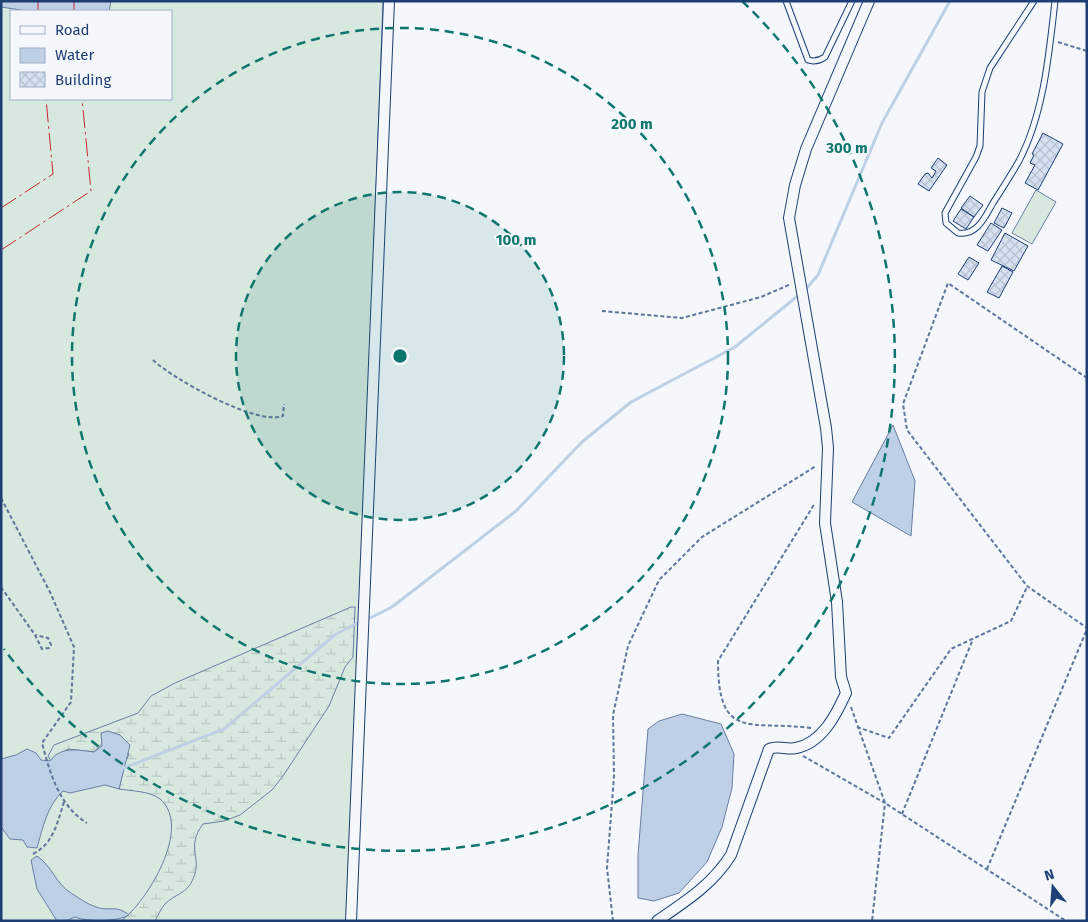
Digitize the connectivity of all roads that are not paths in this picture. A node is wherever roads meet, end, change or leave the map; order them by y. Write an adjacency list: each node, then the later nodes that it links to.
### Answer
1 (389, 1): 7 (street)
2 (786, 1): 3 (lane)
3 (852, 1)
4 (869, 1): 8 (street)
5 (1034, 1): 6 (lane)
6 (1055, 1)
7 (351, 921)
8 (657, 921)

